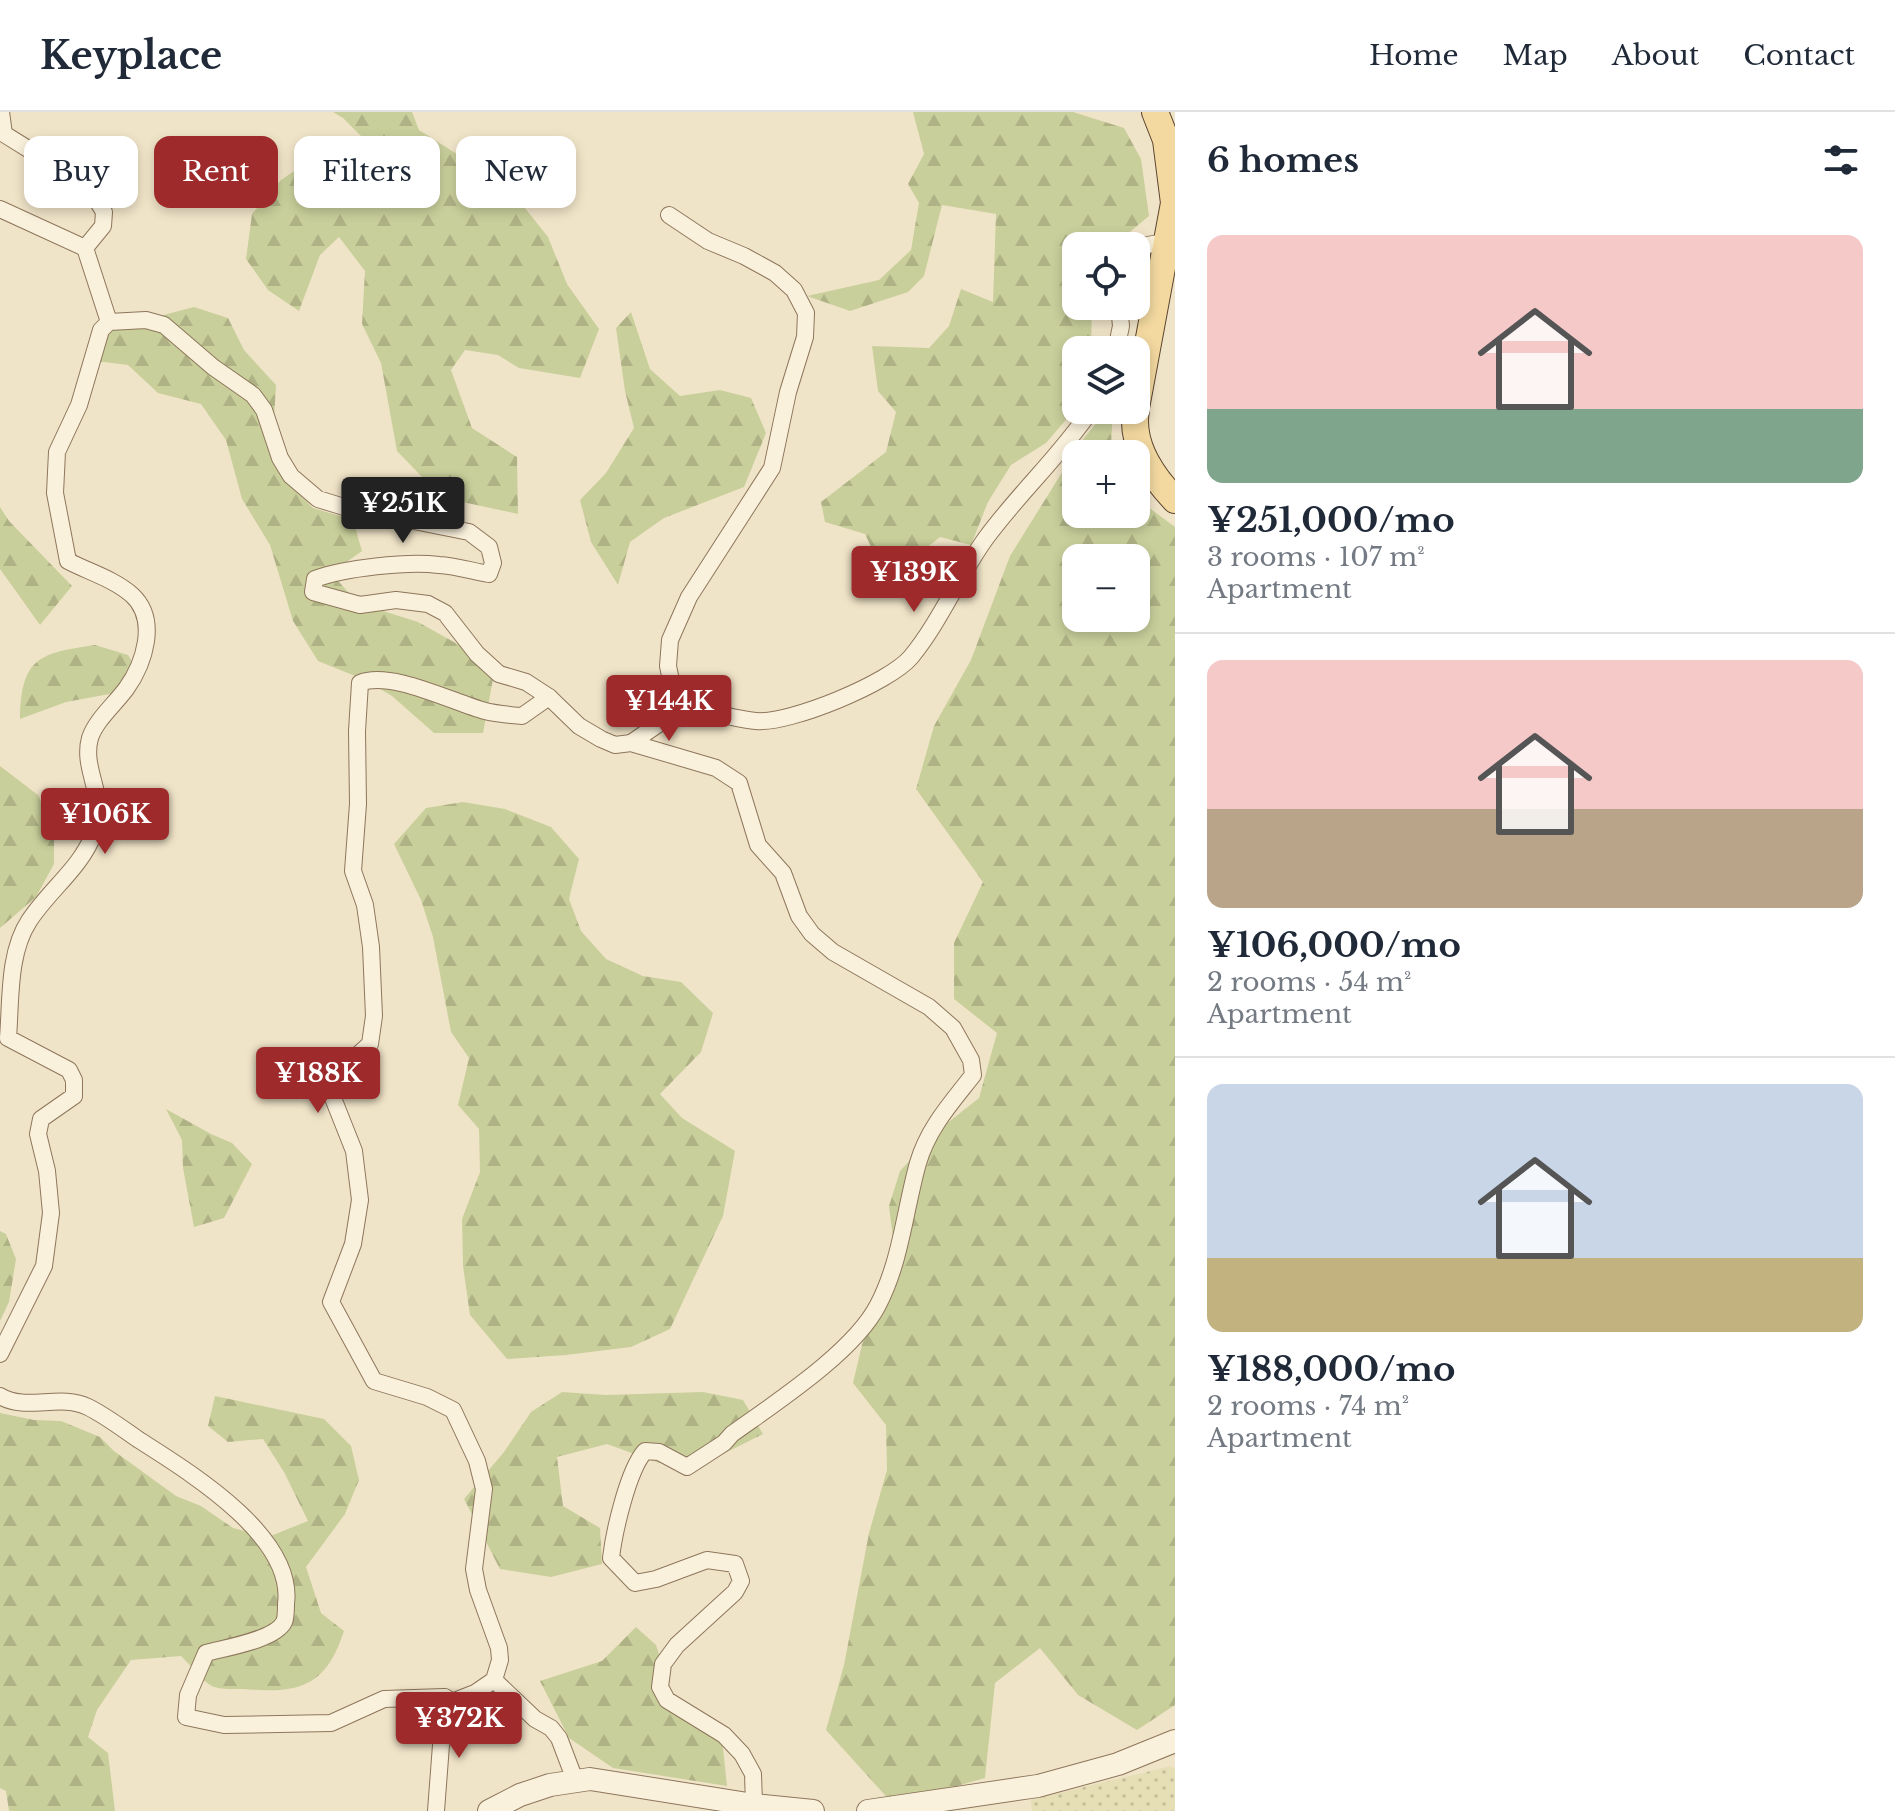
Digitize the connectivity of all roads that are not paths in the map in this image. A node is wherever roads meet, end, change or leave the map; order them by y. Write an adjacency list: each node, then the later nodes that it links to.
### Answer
1 (1, 112): 7 (street)
2 (1155, 112): 5 (main road)
3 (0, 209): 7 (street)
4 (669, 215): 14 (street)
5 (1165, 242): 6 (street); 9 (main road)
6 (1150, 245)
7 (85, 248): 8 (street)
8 (109, 322): 13 (street); 16 (street)
9 (1149, 336)
10 (1082, 424): 14 (street)
11 (1138, 424): 12 (main road)
12 (1175, 500)
13 (549, 697): 15 (street); 18 (street)
14 (680, 709): 15 (street)
15 (631, 743): 22 (street)
16 (0, 1354)
17 (0, 1396): 19 (street)
18 (494, 1680): 19 (street); 21 (street)
19 (452, 1702): 23 (street)
20 (1175, 1741): 26 (street)
21 (575, 1780): 22 (street); 24 (street)
22 (754, 1805): 25 (street)
23 (436, 1811)
24 (489, 1811)
25 (813, 1811)
26 (868, 1811)

